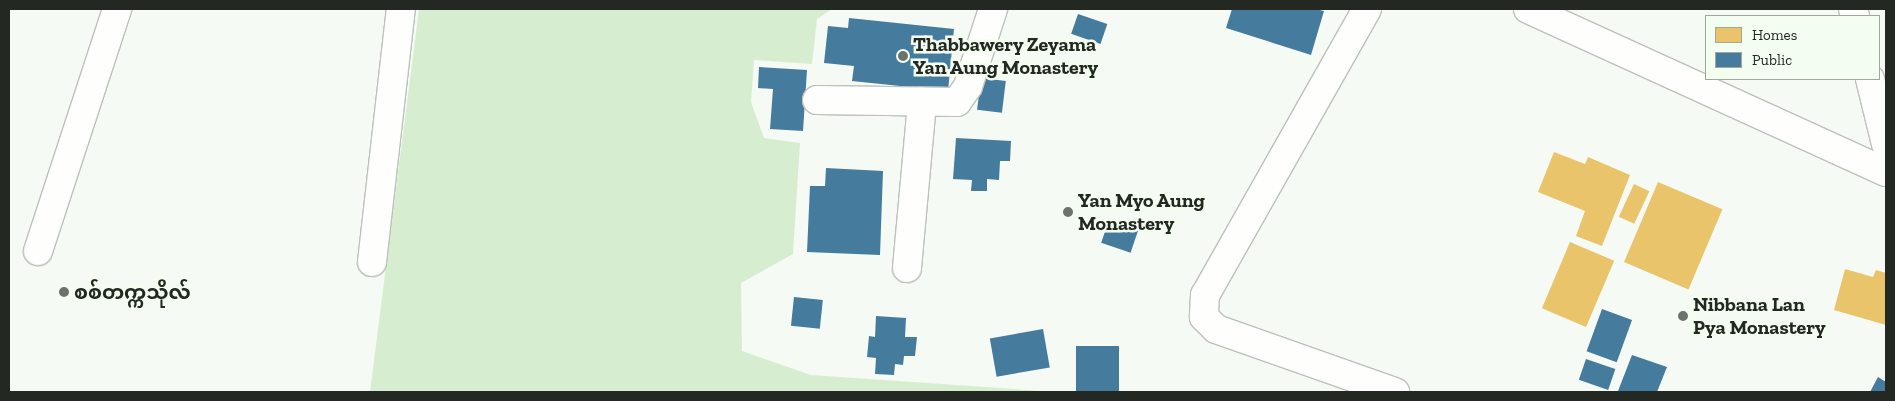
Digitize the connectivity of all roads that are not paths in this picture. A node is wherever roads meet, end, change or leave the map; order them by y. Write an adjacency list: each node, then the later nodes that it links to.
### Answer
1 (117, 9): 11 (street)
2 (401, 9): 12 (street)
3 (993, 9): 8 (street)
4 (1367, 9): 14 (street)
5 (1528, 9): 10 (street)
6 (1870, 80): 9 (street)
7 (817, 100): 8 (street)
8 (922, 102): 13 (street)
9 (1886, 144)
10 (1886, 172)
11 (38, 252)
12 (372, 262)
13 (907, 268)
14 (1394, 392)

